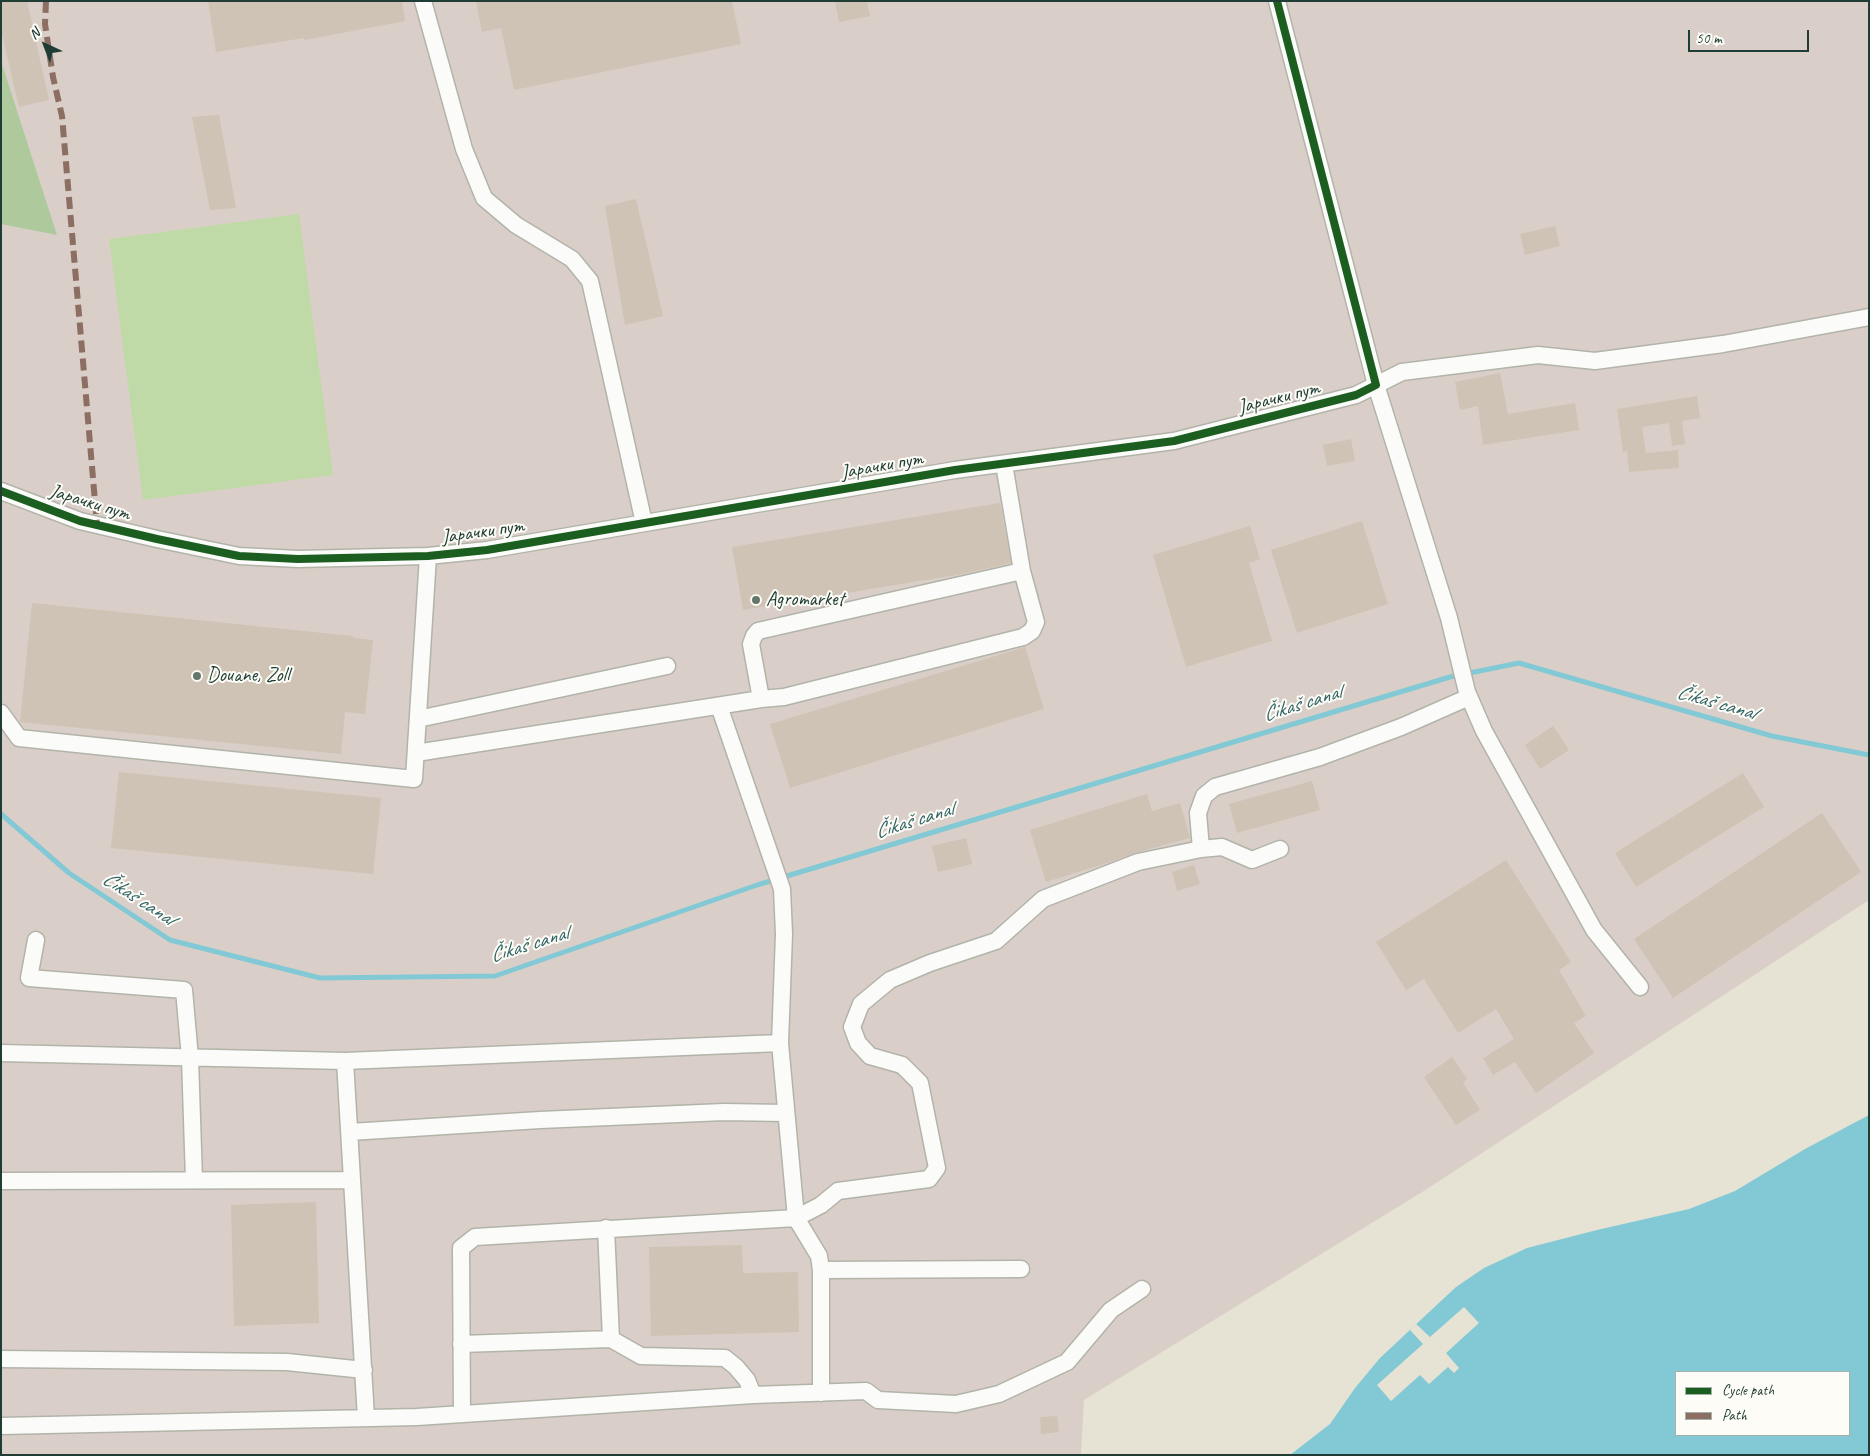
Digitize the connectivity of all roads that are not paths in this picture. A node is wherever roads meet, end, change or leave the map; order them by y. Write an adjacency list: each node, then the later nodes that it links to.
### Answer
1 (423, 1): 7 (street)
2 (1276, 1): 4 (street)
3 (1869, 317): 4 (street, Јарачки пут)
4 (1376, 385): 5 (street, Јарачки пут); 11 (street)
5 (1004, 464): 7 (street, Јарачки пут); 9 (street)
6 (1, 491): 8 (street, Јарачки пут)
7 (644, 523): 8 (street, Јарачки пут)
8 (428, 556): 14 (street)
9 (1022, 571): 12 (street); 12 (street)
10 (667, 666): 14 (street)
11 (1468, 695): 17 (street); 20 (street)
12 (761, 699): 13 (street)
13 (720, 706): 16 (street); 21 (street)
14 (418, 719): 16 (street)
15 (4, 725): 16 (street)
16 (416, 753)
17 (1201, 849): 18 (street); 30 (street)
18 (1280, 849)
19 (36, 940): 23 (street)
20 (1640, 987)
21 (780, 1043): 24 (street); 25 (street)
22 (1, 1053): 23 (street)
23 (190, 1058): 24 (street); 27 (street)
24 (345, 1061): 26 (street)
25 (786, 1113): 26 (street); 30 (street)
26 (350, 1132): 28 (street)
27 (194, 1180): 28 (street); 29 (street)
28 (352, 1180): 38 (street)
29 (1, 1181)
30 (796, 1218): 31 (street); 33 (street)
31 (606, 1228): 35 (street); 36 (street)
32 (1021, 1269): 33 (street)
33 (821, 1270): 39 (street)
34 (1142, 1289): 39 (street)
35 (611, 1339): 36 (street); 40 (street)
36 (462, 1344): 41 (street)
37 (1, 1359): 38 (street)
38 (364, 1370): 42 (street)
39 (821, 1393): 40 (street)
40 (753, 1395): 41 (street)
41 (462, 1414): 42 (street)
42 (366, 1418): 43 (street)
43 (1, 1426)

